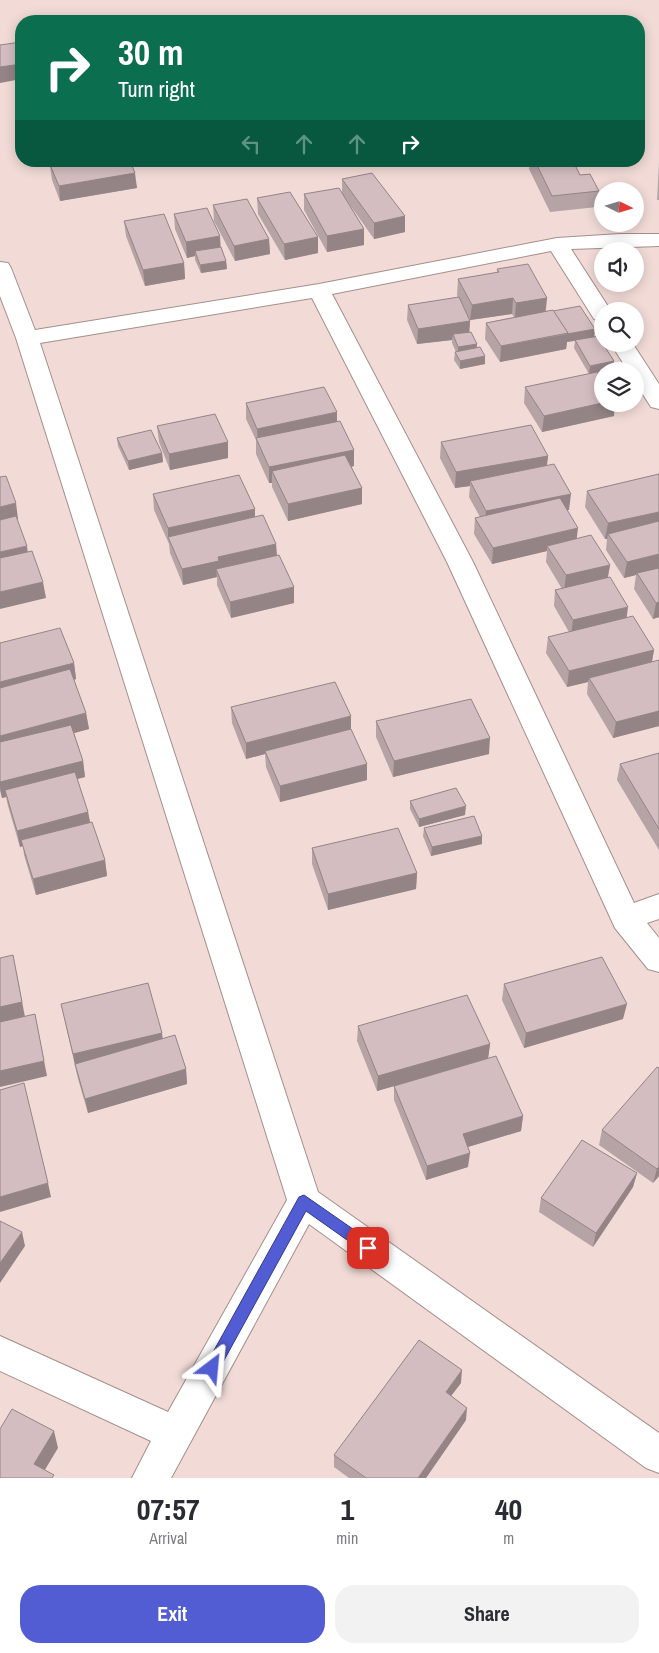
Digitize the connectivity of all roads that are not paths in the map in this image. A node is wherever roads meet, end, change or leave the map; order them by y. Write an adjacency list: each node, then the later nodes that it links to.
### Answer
1 (659, 240): 2 (street)
2 (558, 244): 4 (street); 5 (street)
3 (0, 268): 6 (street)
4 (319, 290): 6 (street); 10 (street)
5 (594, 302)
6 (27, 338): 12 (street)
7 (627, 352): 8 (street)
8 (659, 402)
9 (659, 906): 10 (street)
10 (626, 919): 11 (street)
11 (659, 960)
12 (304, 1201): 14 (street); 15 (street)
13 (0, 1353): 14 (street)
14 (176, 1434): 16 (street)
15 (659, 1455)
16 (151, 1478)

